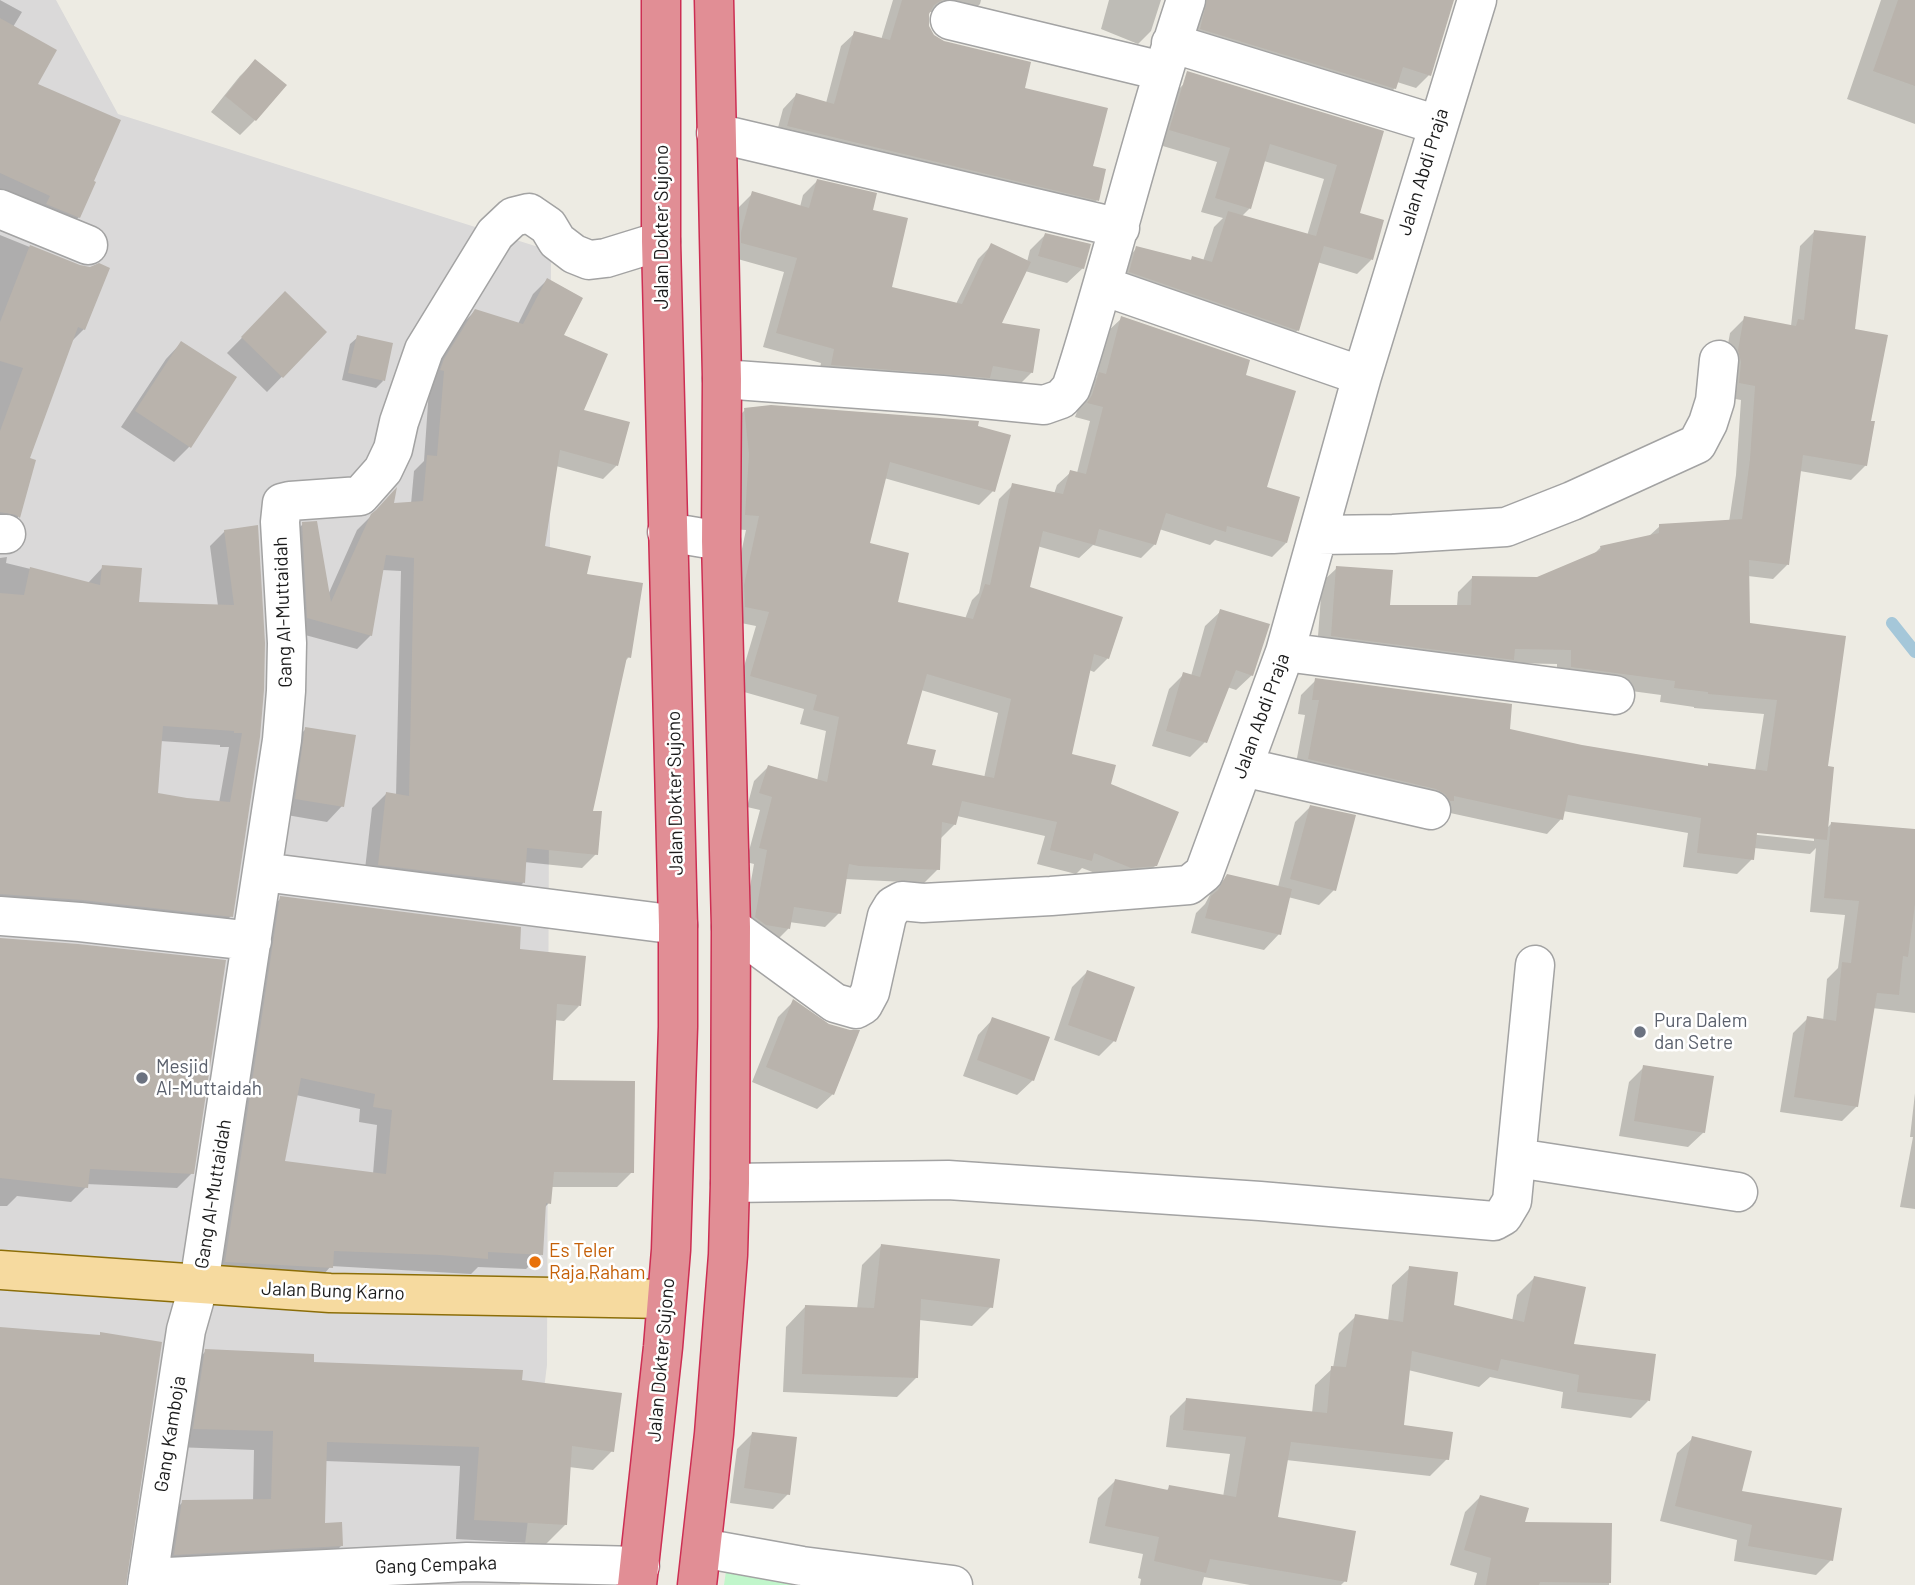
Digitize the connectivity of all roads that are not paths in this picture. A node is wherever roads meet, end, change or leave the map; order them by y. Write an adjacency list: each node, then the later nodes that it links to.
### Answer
1 (661, 0): 11 (highway, Jalan Dokter Sujono)
2 (714, 0): 8 (highway)
3 (1186, 0): 6 (street)
4 (1477, 0): 7 (street, Jalan Abdi Praja)
5 (950, 19): 6 (street)
6 (1167, 57): 7 (street); 10 (street)
7 (1438, 124): 15 (street, Jalan Abdi Praja)
8 (716, 132): 10 (street); 16 (highway)
9 (0, 209): 12 (street)
10 (1120, 228): 13 (street)
11 (661, 241): 17 (highway, Jalan Dokter Sujono); 24 (street, Gang Al-Muttaidah)
12 (88, 245)
13 (1103, 286): 15 (street); 16 (street)
14 (1719, 360): 18 (street)
15 (1362, 376): 18 (street, Jalan Abdi Praja)
16 (722, 379): 19 (highway)
17 (667, 532): 19 (street); 26 (highway, Jalan Dokter Sujono)
18 (1318, 535): 20 (street, Jalan Abdi Praja)
19 (721, 541): 27 (highway)
20 (1284, 652): 21 (street); 22 (street, Jalan Abdi Praja)
21 (1615, 695)
22 (1243, 767): 23 (street); 27 (street, Jalan Abdi Praja)
23 (1431, 810)
24 (263, 872): 26 (street); 28 (street, Gang Al-Muttaidah)
25 (0, 916): 28 (street)
26 (678, 925): 33 (highway, Jalan Dokter Sujono)
27 (731, 928): 31 (highway)
28 (252, 941): 36 (street, Gang Al-Muttaidah)
29 (1535, 965): 30 (street)
30 (1517, 1158): 31 (street); 32 (street)
31 (730, 1182): 34 (highway)
32 (1738, 1192)
33 (671, 1250): 34 (highway); 37 (highway, Jalan Dokter Sujono)
34 (728, 1255): 39 (highway)
35 (0, 1270): 36 (main road, Jalan Bung Karno)
36 (199, 1284): 37 (main road, Jalan Bung Karno); 42 (street, Gang Kamboja)
37 (666, 1299): 38 (highway, Jalan Dokter Sujono)
38 (663, 1347): 39 (highway); 41 (highway, Jalan Dokter Sujono)
39 (721, 1352): 40 (highway)
40 (702, 1548): 43 (highway); 44 (street)
41 (639, 1575): 42 (street, Gang Cempaka)
42 (148, 1582)
43 (697, 1585)
44 (953, 1585)

